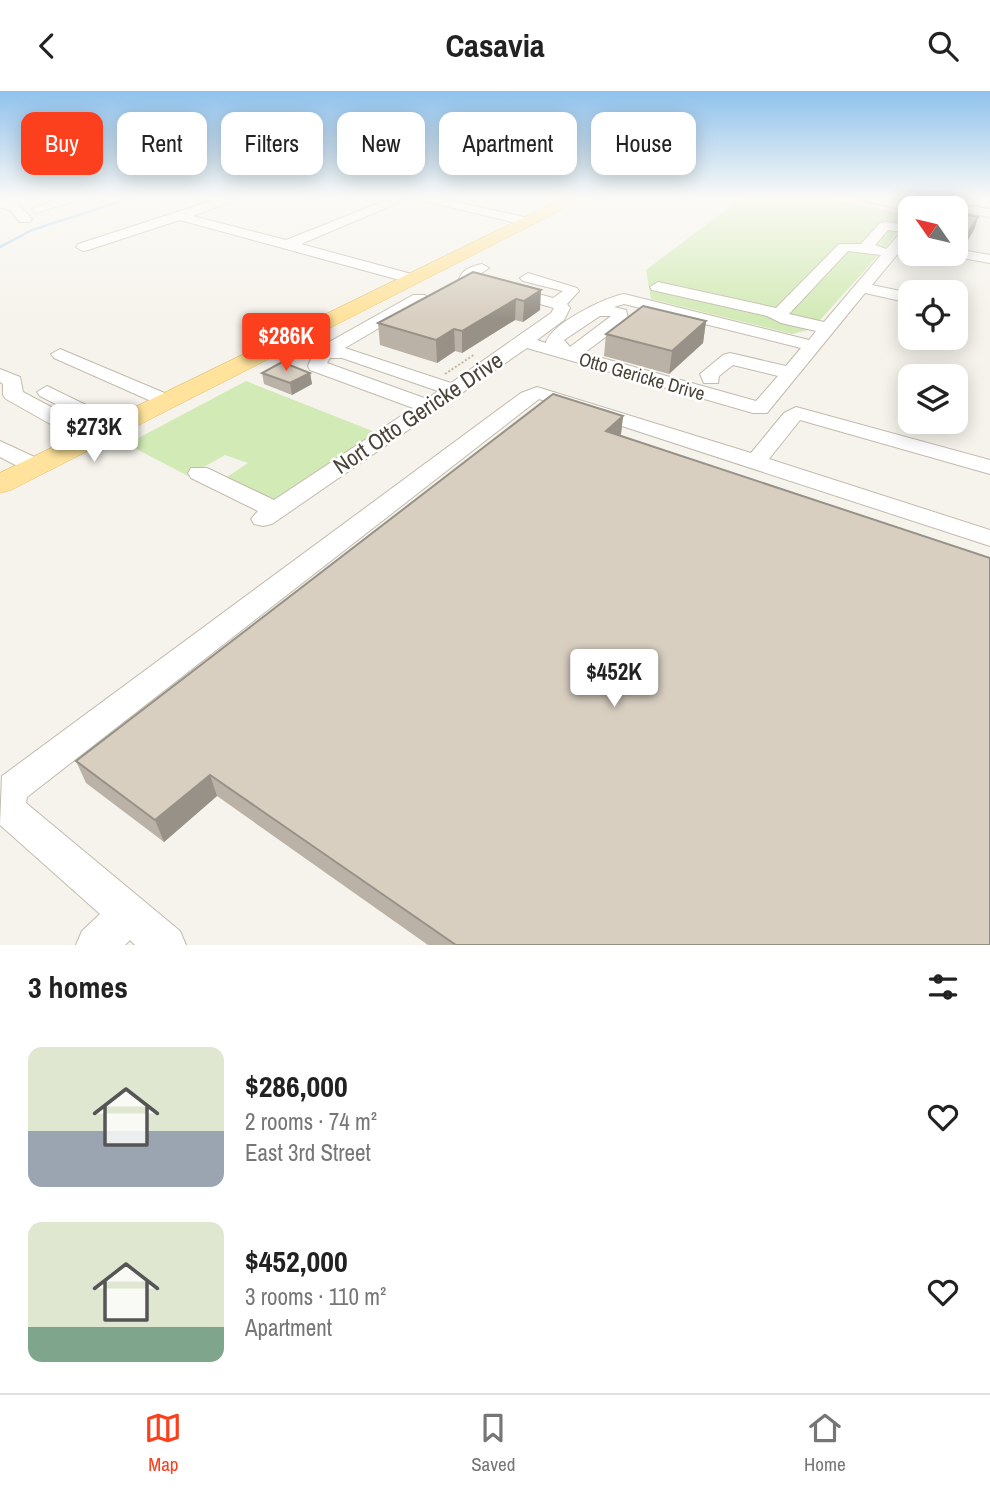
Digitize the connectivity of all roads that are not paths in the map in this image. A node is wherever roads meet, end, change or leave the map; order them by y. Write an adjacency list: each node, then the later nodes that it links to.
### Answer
1 (108, 239): 8 (street)
2 (267, 239): 7 (street)
3 (300, 239): 7 (street)
4 (495, 239): 13 (main road)
5 (873, 239): 10 (street)
6 (898, 242): 10 (street)
7 (287, 244): 16 (street)
8 (83, 247)
9 (898, 247): 15 (street)
10 (868, 249): 19 (street)
11 (968, 255): 12 (street)
12 (990, 259)
13 (452, 260): 16 (main road); 24 (street, Nort Otto Gericke Drive)
14 (658, 287): 19 (street)
15 (862, 288): 17 (street); 21 (street)
16 (417, 289): 22 (main road); 23 (street)
17 (898, 296)
18 (601, 309): 20 (street); 26 (street); 28 (street)
19 (774, 313): 21 (street)
20 (620, 314): 26 (street); 28 (street)
21 (828, 328): 28 (street)
22 (290, 340): 25 (street); 34 (main road)
23 (344, 340): 25 (street); 30 (street)
24 (524, 342): 26 (street, Otto Gericke Drive); 30 (street, Nort Otto Gericke Drive)
25 (323, 353): 30 (street); 36 (street)
26 (573, 353): 32 (street, Otto Gericke Drive)
27 (60, 354): 34 (street)
28 (802, 359): 31 (street); 35 (street)
29 (0, 375): 37 (street)
30 (453, 379): 36 (street, Nort Otto Gericke Drive)
31 (711, 379): 32 (street); 35 (street)
32 (688, 389): 35 (street, Otto Gericke Drive)
33 (47, 392): 37 (street)
34 (167, 401): 37 (main road)
35 (756, 401)
36 (427, 408): 42 (street, Nort Otto Gericke Drive)
37 (104, 432): 40 (main road)
38 (0, 448): 40 (street)
39 (755, 463): 41 (street); 44 (street); 45 (street)
40 (35, 467): 43 (main road)
41 (990, 467)
42 (199, 473)
43 (0, 484)
44 (990, 538)
45 (129, 913): 46 (street); 47 (street)
46 (96, 945)
47 (166, 945)

